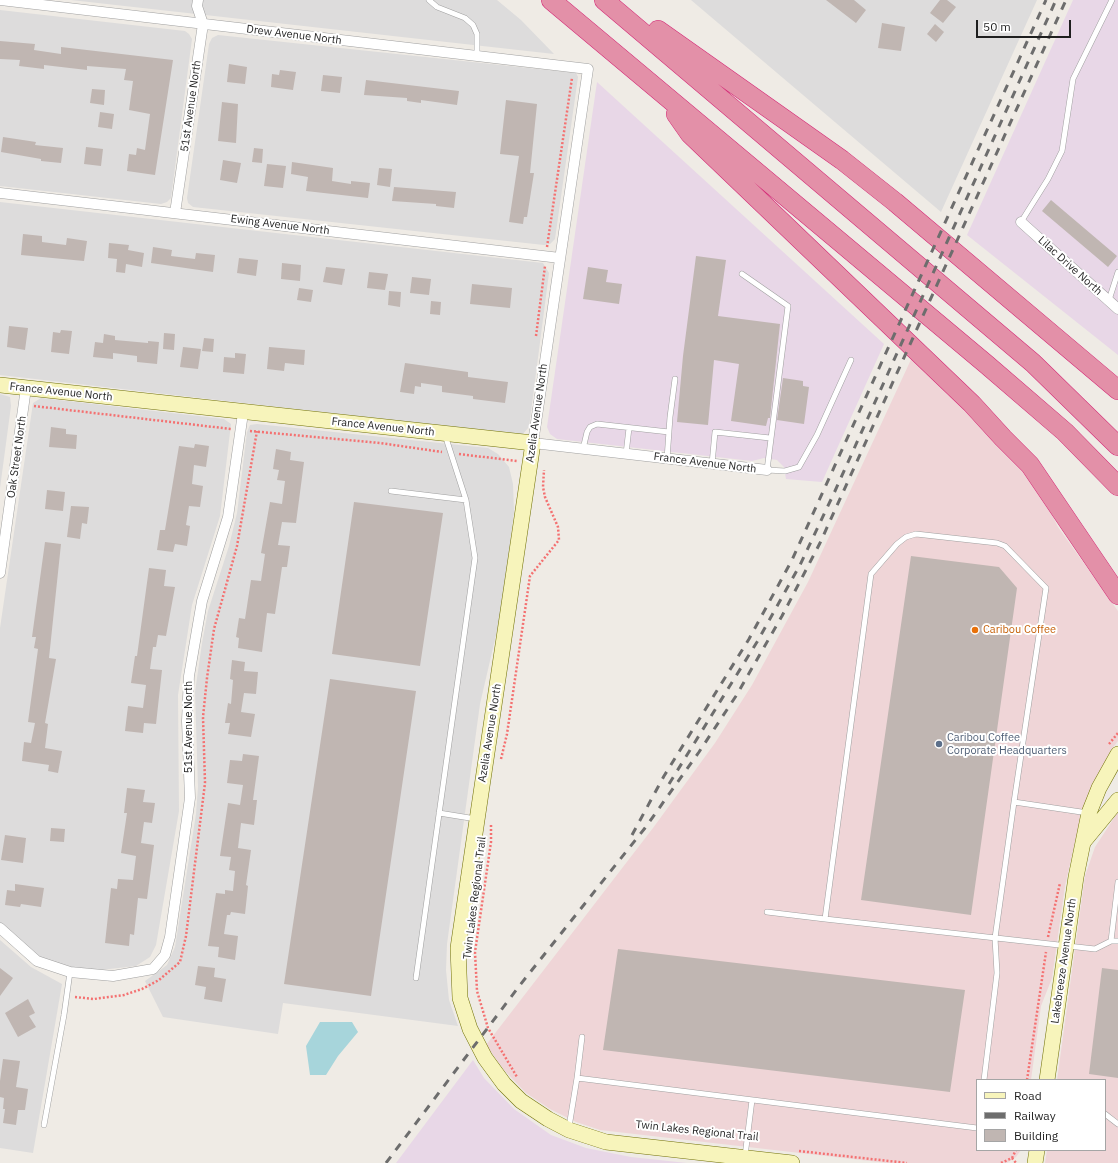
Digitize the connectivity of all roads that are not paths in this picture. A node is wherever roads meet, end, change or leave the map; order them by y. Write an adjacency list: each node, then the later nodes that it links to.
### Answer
1 (0, 0): 8 (street, Drew Avenue North)
2 (198, 0): 8 (street, 51st Avenue North)
3 (429, 0): 9 (lane)
4 (551, 0): 11 (highway)
5 (604, 0): 31 (highway)
6 (614, 0): 24 (highway)
7 (1112, 0): 14 (lane)
8 (203, 24): 9 (street, Drew Avenue North); 13 (street, 51st Avenue North)
9 (477, 56): 10 (street, Drew Avenue North)
10 (588, 69): 15 (street, Azelia Avenue North)
11 (661, 93): 37 (highway); 41 (highway)
12 (0, 192): 13 (street, Ewing Avenue North)
13 (175, 213): 15 (street, Ewing Avenue North)
14 (1021, 222): 18 (street, Lilac Drive North)
15 (560, 258): 30 (street, Azelia Avenue North)
16 (1118, 272): 18 (lane)
17 (742, 274): 29 (lane)
18 (1109, 300): 19 (street, Lilac Drive North)
19 (1118, 309)
20 (851, 360): 36 (lane)
21 (675, 379): 27 (lane)
22 (0, 385): 23 (street, France Avenue North)
23 (26, 388): 25 (street, France Avenue North); 40 (street, Oak Street North)
24 (1118, 390)
25 (243, 413): 28 (street, France Avenue North); 57 (street, 51st Avenue North)
26 (629, 428): 27 (lane); 32 (lane); 33 (lane)
27 (669, 432): 34 (lane)
28 (444, 434): 30 (street, France Avenue North); 39 (lane)
29 (770, 438): 35 (lane); 36 (lane)
30 (533, 443): 32 (street, France Avenue North); 47 (street, Azelia Avenue North)
31 (1118, 446)
32 (583, 449): 33 (street, France Avenue North)
33 (626, 454): 34 (street, France Avenue North)
34 (667, 458): 35 (street, France Avenue North)
35 (712, 464): 36 (street, France Avenue North)
36 (766, 470)
37 (1118, 486)
38 (391, 491): 39 (lane)
39 (466, 500): 45 (lane)
40 (0, 573)
41 (1118, 595)
42 (1118, 754): 46 (street, Lakebreeze Avenue North)
43 (1118, 800): 48 (street, Lakebreeze Avenue North)
44 (1014, 802): 46 (lane); 51 (lane); 53 (lane)
45 (439, 813): 47 (lane); 58 (lane)
46 (1089, 813): 48 (street, Lakebreeze Avenue North)
47 (484, 819): 68 (street, Azelia Avenue North)
48 (1083, 842): 56 (street, Lakebreeze Avenue North)
49 (1118, 882): 54 (lane)
50 (766, 912): 51 (lane)
51 (825, 919): 53 (lane)
52 (0, 928): 57 (street)
53 (995, 938): 56 (lane); 61 (lane)
54 (1111, 941): 55 (lane); 56 (lane)
55 (1118, 941)
56 (1066, 945): 62 (street, Lakebreeze Avenue North)
57 (70, 972): 66 (lane)
58 (416, 978)
59 (582, 1037): 60 (lane)
60 (577, 1078): 63 (lane); 68 (lane)
61 (984, 1079)
62 (1046, 1079)
63 (752, 1100): 67 (lane); 71 (lane)
64 (1106, 1115): 65 (lane)
65 (1118, 1124)
66 (44, 1125)
67 (976, 1128)
68 (569, 1130): 71 (street, Azelia Avenue North)
69 (1037, 1151): 72 (street)
70 (792, 1157): 71 (street, Azelia Avenue North)
71 (744, 1160)
72 (1035, 1163)

